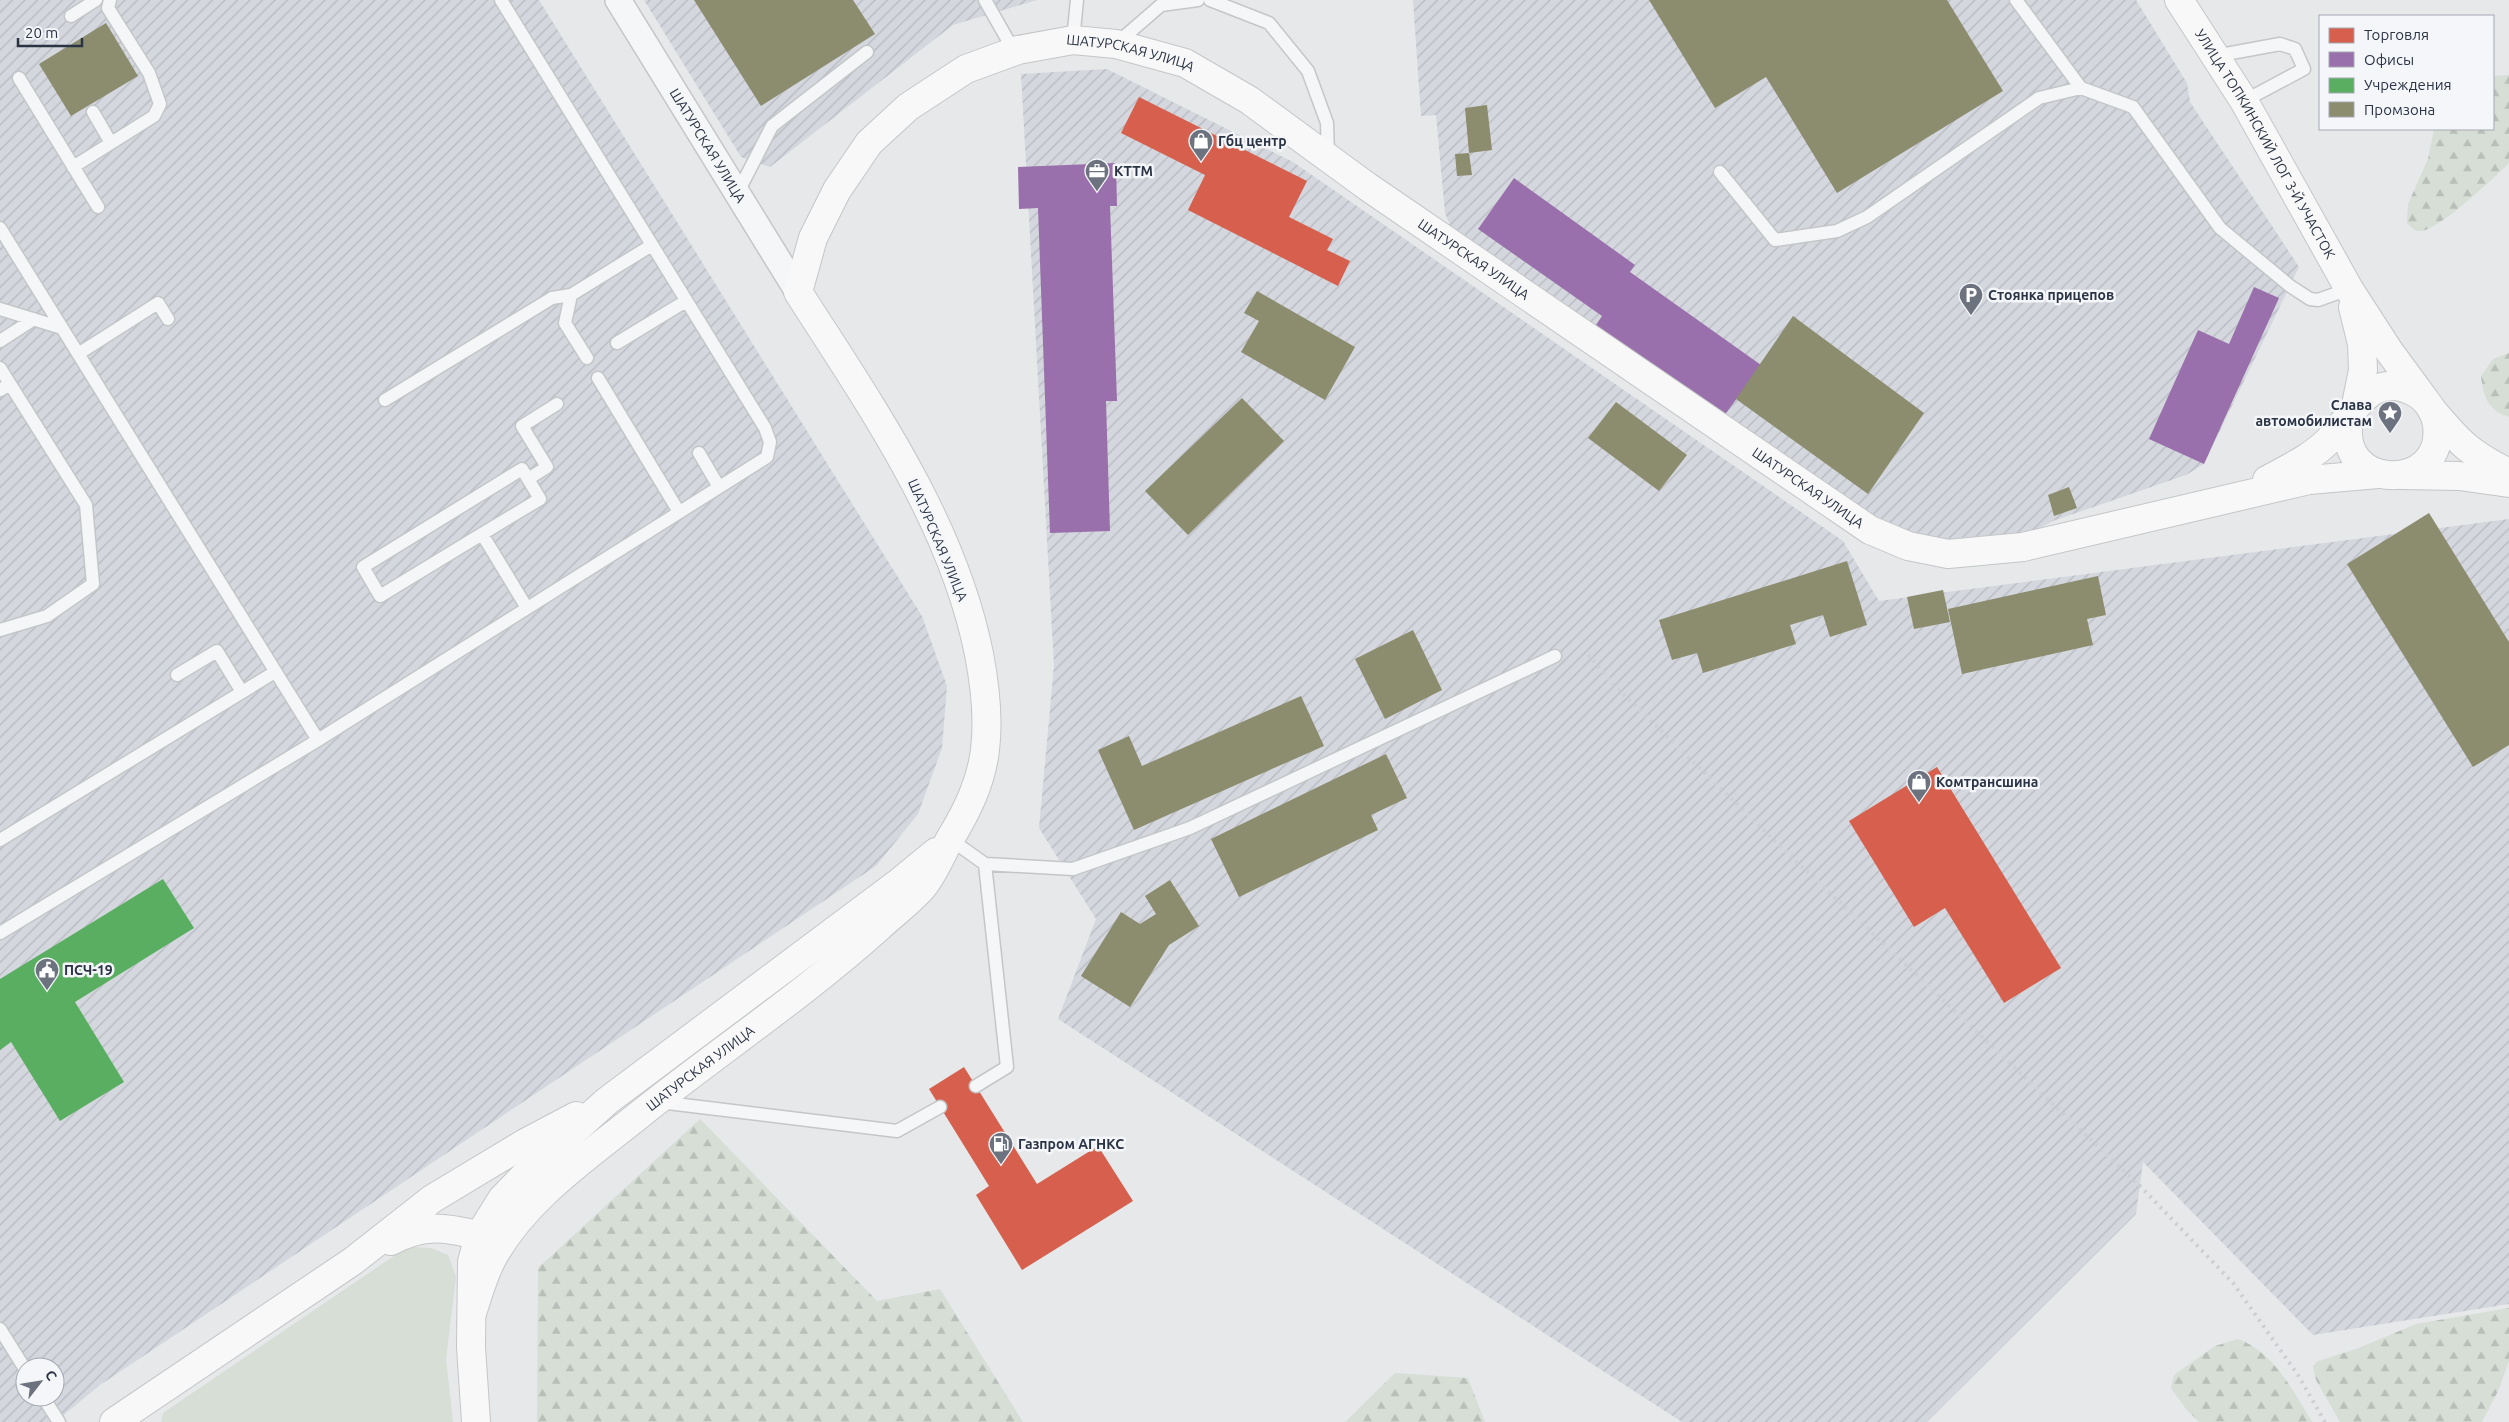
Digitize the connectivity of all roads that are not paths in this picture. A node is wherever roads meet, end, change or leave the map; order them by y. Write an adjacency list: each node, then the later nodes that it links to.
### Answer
1 (96, 0): 11 (lane)
2 (110, 0): 21 (lane)
3 (501, 0): 28 (lane)
4 (618, 0): 25 (street, ШАТУРСКАЯ УЛИЦА)
5 (985, 0): 14 (lane)
6 (1077, 0): 12 (lane)
7 (1198, 0): 13 (lane)
8 (1210, 0): 22 (lane)
9 (2016, 0): 18 (lane)
10 (2179, 0): 16 (main road, УЛИЦА ТОПКИНСКИЙ ЛОГ 3-Й УЧАСТОК)
11 (71, 16)
12 (1073, 40): 13 (main road, ШАТУРСКАЯ УЛИЦА); 14 (main road, ШАТУРСКАЯ УЛИЦА)
13 (1116, 44): 22 (main road, ШАТУРСКАЯ УЛИЦА)
14 (1014, 51): 30 (main road, ШАТУРСКАЯ УЛИЦА)
15 (867, 52): 25 (lane)
16 (2216, 56): 19 (main road, УЛИЦА ТОПКИНСКИЙ ЛОГ 3-Й УЧАСТОК); 19 (lane)
17 (18, 78): 23 (lane)
18 (2081, 88): 24 (lane); 29 (lane)
19 (2244, 101): 29 (main road, УЛИЦА ТОПКИНСКИЙ ЛОГ 3-Й УЧАСТОК)
20 (93, 112): 21 (lane)
21 (111, 143): 23 (lane)
22 (1328, 156): 54 (main road, ШАТУРСКАЯ УЛИЦА)
23 (73, 167): 26 (lane)
24 (1720, 172)
25 (737, 194): 30 (street, ШАТУРСКАЯ УЛИЦА)
26 (98, 207)
27 (0, 228): 36 (lane)
28 (652, 245): 31 (lane); 32 (lane)
29 (2349, 289): 46 (main road); 47 (main road)
30 (798, 292): 64 (main road, ШАТУРСКАЯ УЛИЦА)
31 (571, 295): 40 (lane); 44 (lane)
32 (686, 301): 38 (lane); 53 (lane)
33 (0, 308): 34 (lane)
34 (34, 319): 36 (lane); 37 (lane)
35 (168, 319): 39 (lane)
36 (62, 328): 39 (lane)
37 (0, 341)
38 (617, 343)
39 (78, 354): 60 (lane)
40 (587, 358)
41 (0, 368): 43 (lane)
42 (598, 378): 55 (lane)
43 (5, 387): 58 (lane)
44 (386, 400)
45 (556, 404): 51 (lane)
46 (2428, 405): 47 (main road); 49 (main road); 50 (main road)
47 (2353, 410): 50 (main road); 54 (main road)
48 (699, 453): 53 (lane)
49 (2509, 473)
50 (2391, 475): 52 (main road, ШАТУРСКАЯ УЛИЦА); 54 (main road, ШАТУРСКАЯ УЛИЦА)
51 (528, 479): 56 (lane); 56 (lane)
52 (2509, 483)
53 (719, 487): 55 (lane)
54 (2244, 494)
55 (679, 512): 57 (lane)
56 (482, 534): 57 (lane)
57 (527, 608): 63 (lane)
58 (0, 630)
59 (1555, 656): 66 (lane)
60 (275, 672): 62 (lane); 63 (lane)
61 (176, 675): 62 (lane)
62 (242, 692): 65 (lane)
63 (318, 740): 67 (lane)
64 (950, 839): 66 (lane); 69 (main road, ШАТУРСКАЯ УЛИЦА); 70 (main road, ШАТУРСКАЯ УЛИЦА)
65 (0, 840)
66 (985, 864): 68 (lane)
67 (0, 933)
68 (976, 1086)
69 (607, 1101): 72 (main road); 73 (main road)
70 (656, 1102): 71 (lane); 72 (main road, ШАТУРСКАЯ УЛИЦА)
71 (940, 1107)
72 (491, 1238): 73 (main road); 80 (main road, ШАТУРСКАЯ УЛИЦА)
73 (353, 1261): 77 (main road)
74 (0, 1329): 75 (lane)
75 (18, 1357)
76 (49, 1407): 78 (lane)
77 (141, 1414): 79 (main road)
78 (59, 1422)
79 (114, 1422)
80 (476, 1422)

